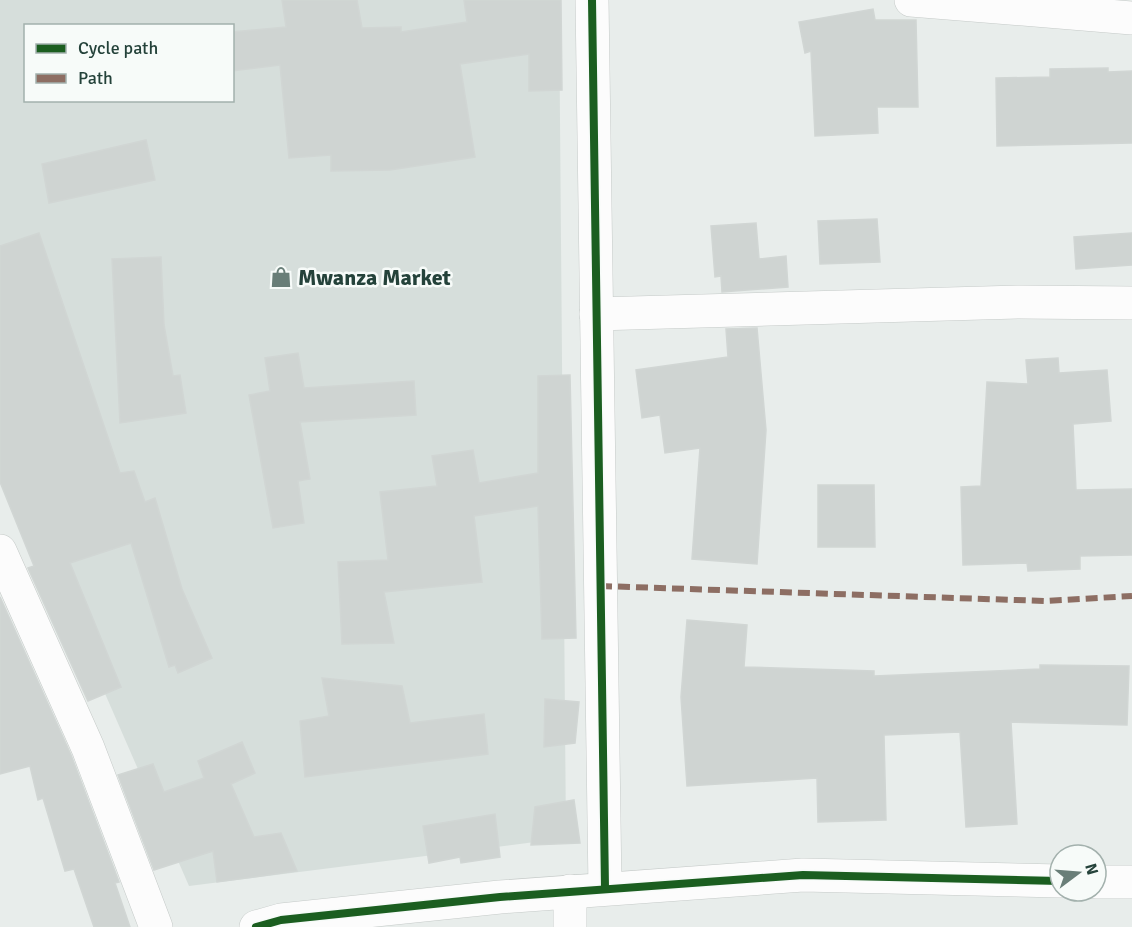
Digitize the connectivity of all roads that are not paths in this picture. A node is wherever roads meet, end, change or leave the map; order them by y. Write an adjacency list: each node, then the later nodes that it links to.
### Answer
1 (592, 0): 5 (street)
2 (911, 0): 3 (street)
3 (1132, 18)
4 (1132, 303): 5 (street)
5 (596, 314): 10 (street)
6 (0, 551): 12 (street)
7 (1048, 881): 10 (street)
8 (1108, 882): 9 (street)
9 (1132, 882)
10 (604, 888): 11 (street)
11 (570, 891): 13 (street); 14 (street)
12 (156, 927)
13 (256, 927)
14 (570, 927)

